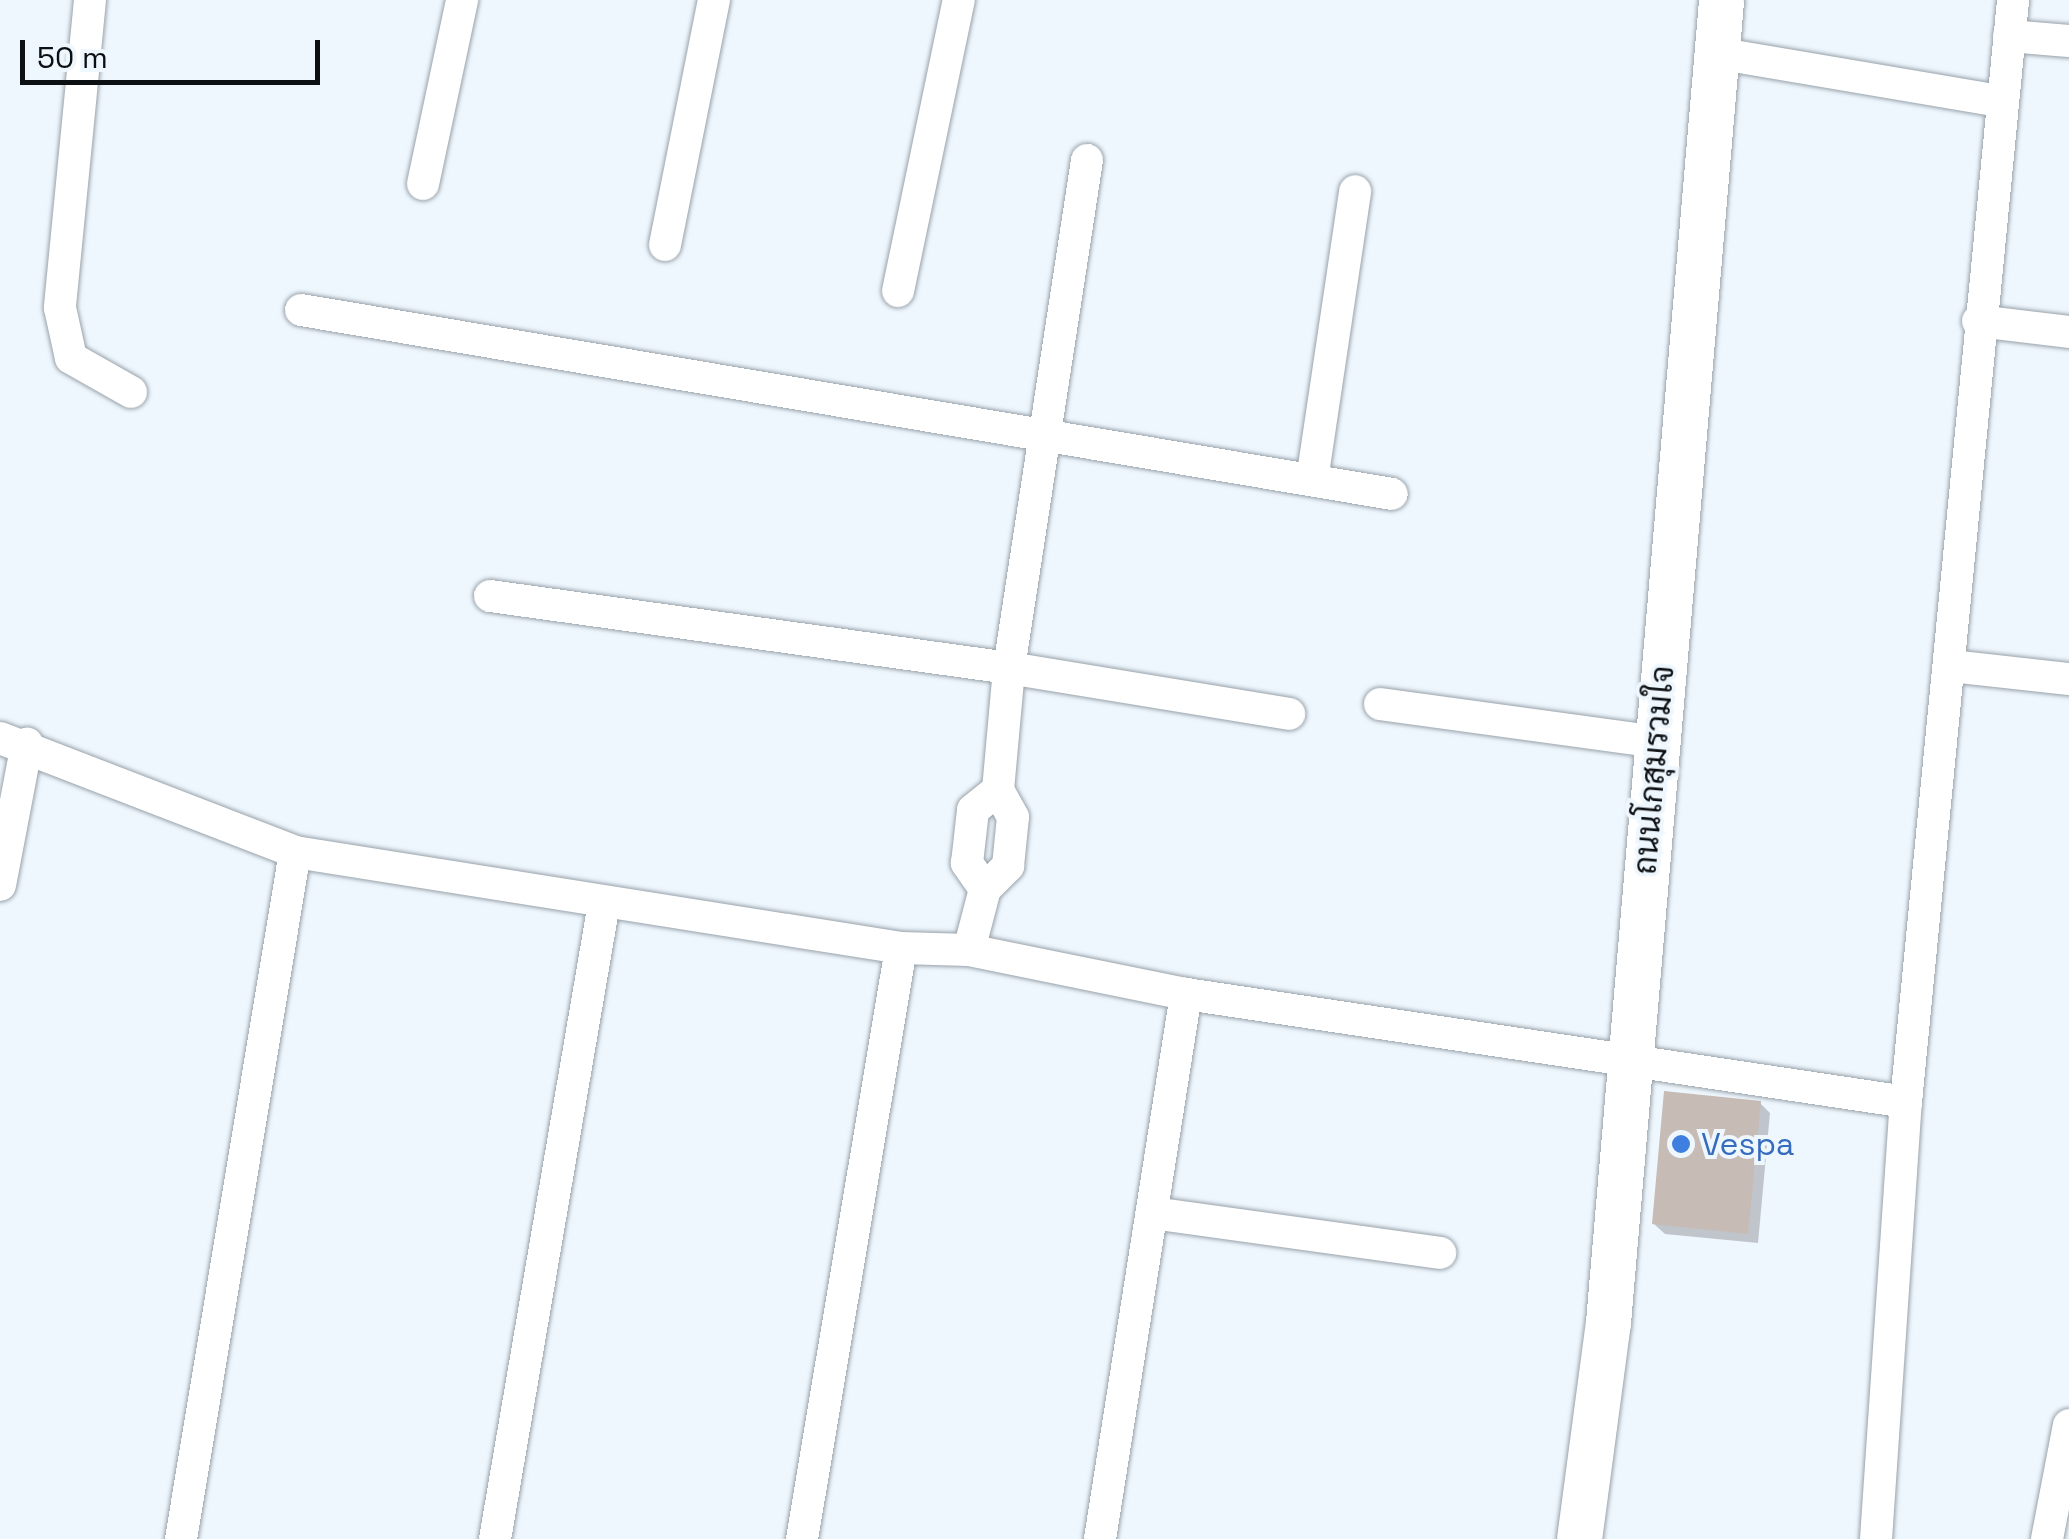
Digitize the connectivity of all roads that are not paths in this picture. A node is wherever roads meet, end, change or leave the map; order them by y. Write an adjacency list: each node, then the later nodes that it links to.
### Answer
1 (90, 0): 19 (street)
2 (462, 0): 12 (street)
3 (714, 0): 14 (street)
4 (959, 0): 15 (street)
5 (1720, 0): 9 (street, ถนนโกสุมรวมใจ)
6 (2012, 0): 7 (street)
7 (2009, 36): 8 (street); 10 (street)
8 (2069, 41)
9 (1716, 53): 10 (street); 30 (street, ถนนโกสุมรวมใจ)
10 (2001, 101): 17 (street)
11 (1088, 160): 20 (street)
12 (423, 184)
13 (1355, 190): 21 (street)
14 (665, 245)
15 (898, 291)
16 (301, 310): 20 (street)
17 (1978, 322): 18 (street); 24 (street)
18 (2069, 332)
19 (132, 392)
20 (1044, 436): 21 (street); 25 (street)
21 (1312, 480): 22 (street)
22 (1392, 494)
23 (490, 596): 25 (street)
24 (1951, 666): 26 (street); 38 (street)
25 (1009, 668): 28 (street); 35 (street)
26 (2069, 679)
27 (1380, 704): 30 (street)
28 (1289, 714)
29 (14, 741): 31 (street); 32 (street)
30 (1657, 742): 37 (street, ถนนโกสุมรวมใจ)
31 (295, 852): 33 (street); 42 (street)
32 (0, 884)
33 (604, 903): 34 (street); 43 (street)
34 (902, 948): 35 (street); 44 (street)
35 (969, 950): 36 (street)
36 (1186, 994): 37 (street); 39 (street)
37 (1626, 1062): 38 (street); 46 (street, ถนนโกสุมรวมใจ)
38 (1906, 1102): 47 (street)
39 (1153, 1213): 40 (street); 45 (street)
40 (1440, 1253)
41 (2069, 1425): 48 (street)
42 (180, 1539)
43 (496, 1539)
44 (802, 1539)
45 (1100, 1539)
46 (1578, 1539)
47 (1876, 1539)
48 (2047, 1539)

